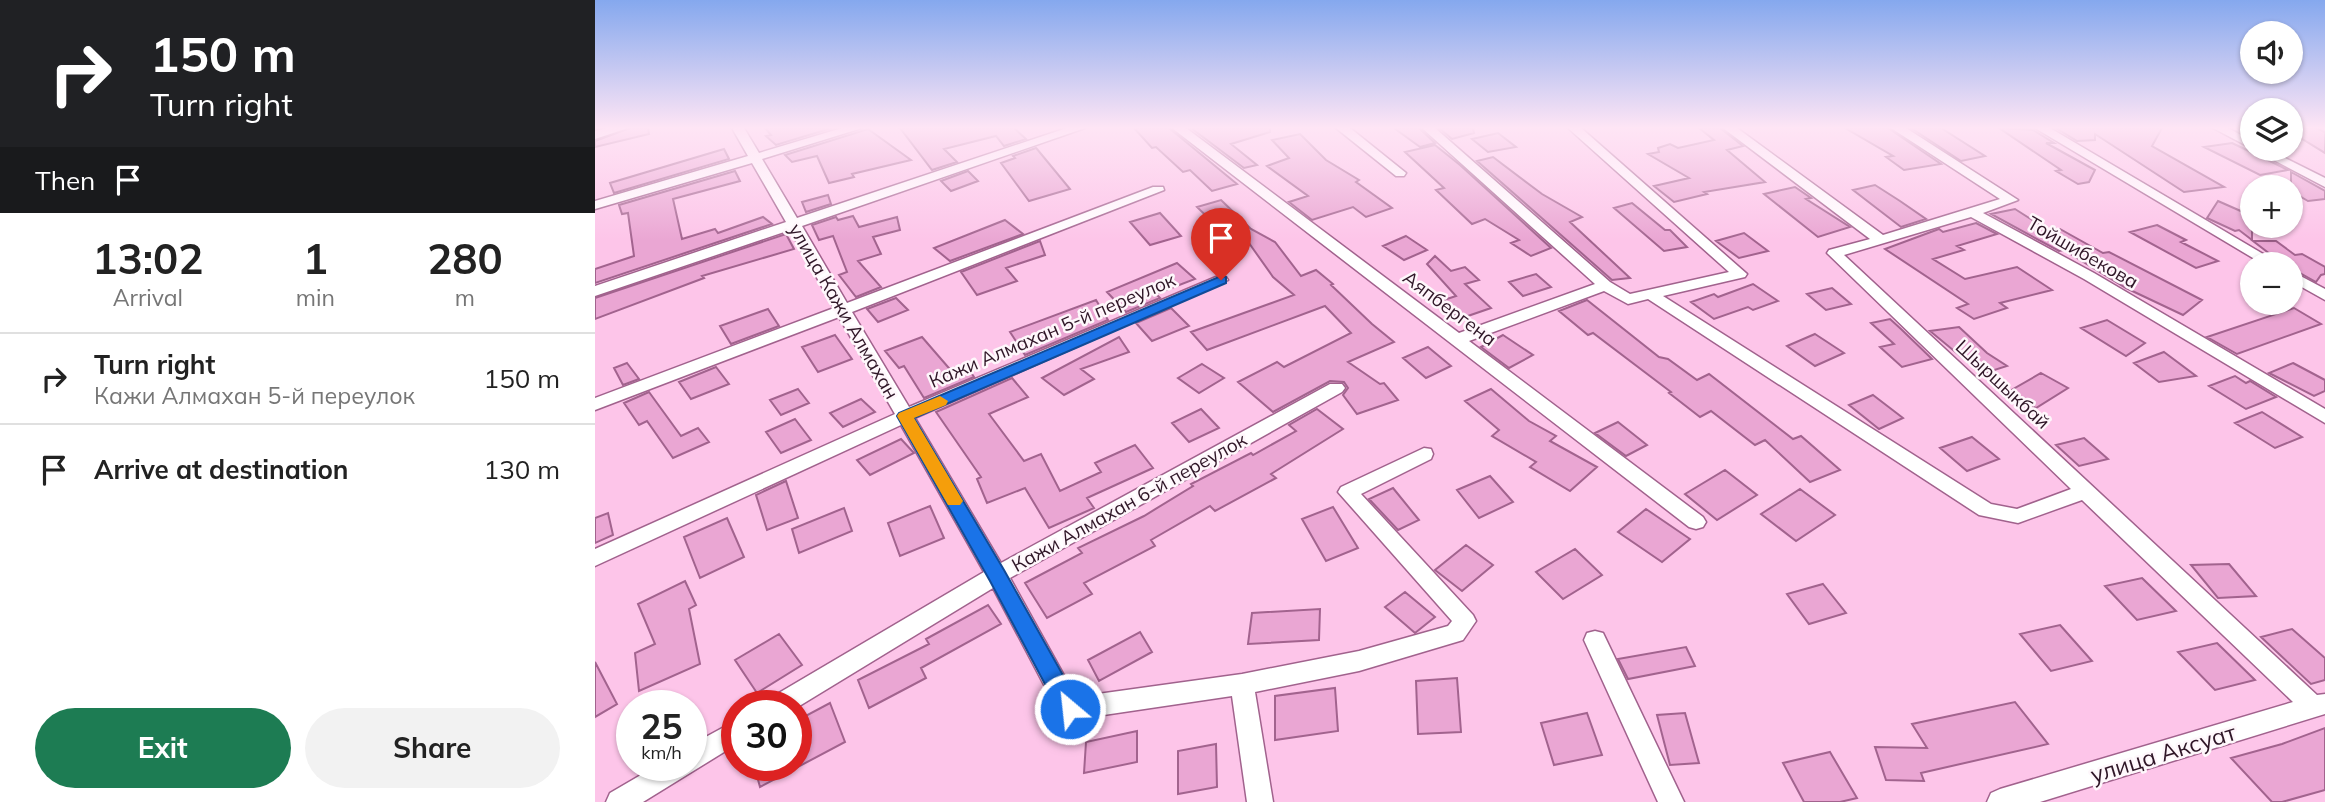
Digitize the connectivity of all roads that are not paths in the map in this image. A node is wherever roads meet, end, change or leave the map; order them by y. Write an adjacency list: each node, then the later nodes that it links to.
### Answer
1 (730, 165): 15 (street)
2 (759, 165): 17 (street, улица Кажи Алмахан)
3 (971, 165): 17 (street)
4 (1227, 165): 27 (street, Аяпбергена)
5 (1390, 165): 12 (street)
6 (1469, 165): 22 (street)
7 (1617, 165): 24 (street)
8 (1780, 165): 18 (street)
9 (1956, 165): 16 (street, Тойшибекова)
10 (2105, 165): 19 (street)
11 (2289, 165): 13 (street)
12 (1400, 173)
13 (2325, 184)
14 (1158, 190): 26 (street)
15 (595, 205)
16 (1972, 212): 18 (street); 31 (street, Тойшибекова)
17 (795, 226): 23 (street); 26 (street, улица Кажи Алмахан)
18 (1881, 240): 33 (street, Шыршыкбай)
19 (2253, 252)
20 (1221, 280): 30 (street, Кажи Алмахан 5-й переулок)
21 (2303, 282): 25 (street)
22 (1605, 285): 24 (street); 27 (street)
23 (595, 291)
24 (1650, 294): 33 (street)
25 (2325, 295)
26 (843, 308): 29 (street); 30 (street, улица Кажи Алмахан)
27 (1456, 340): 34 (street, Аяпбергена)
28 (1336, 388): 36 (street, Кажи Алмахан 6-й переулок)
29 (595, 404)
30 (905, 416): 35 (street, Кажи Алмахан 5-й переулок); 36 (street, улица Кажи Алмахан)
31 (2325, 417)
32 (1424, 454): 38 (street)
33 (2086, 491): 40 (street, Шыршыкбай)
34 (1696, 522)
35 (595, 558)
36 (997, 575): 38 (street, улица Кажи Алмахан); 39 (street, Кажи Алмахан 6-й переулок)
37 (1595, 640): 45 (street)
38 (1242, 684): 44 (street)
39 (806, 690)
40 (2319, 705): 42 (street, улица Аксуат)
41 (654, 781): 43 (street)
42 (2051, 795): 46 (street, улица Аксуат)
43 (619, 802)
44 (1260, 802)
45 (1671, 802)
46 (2000, 802)

